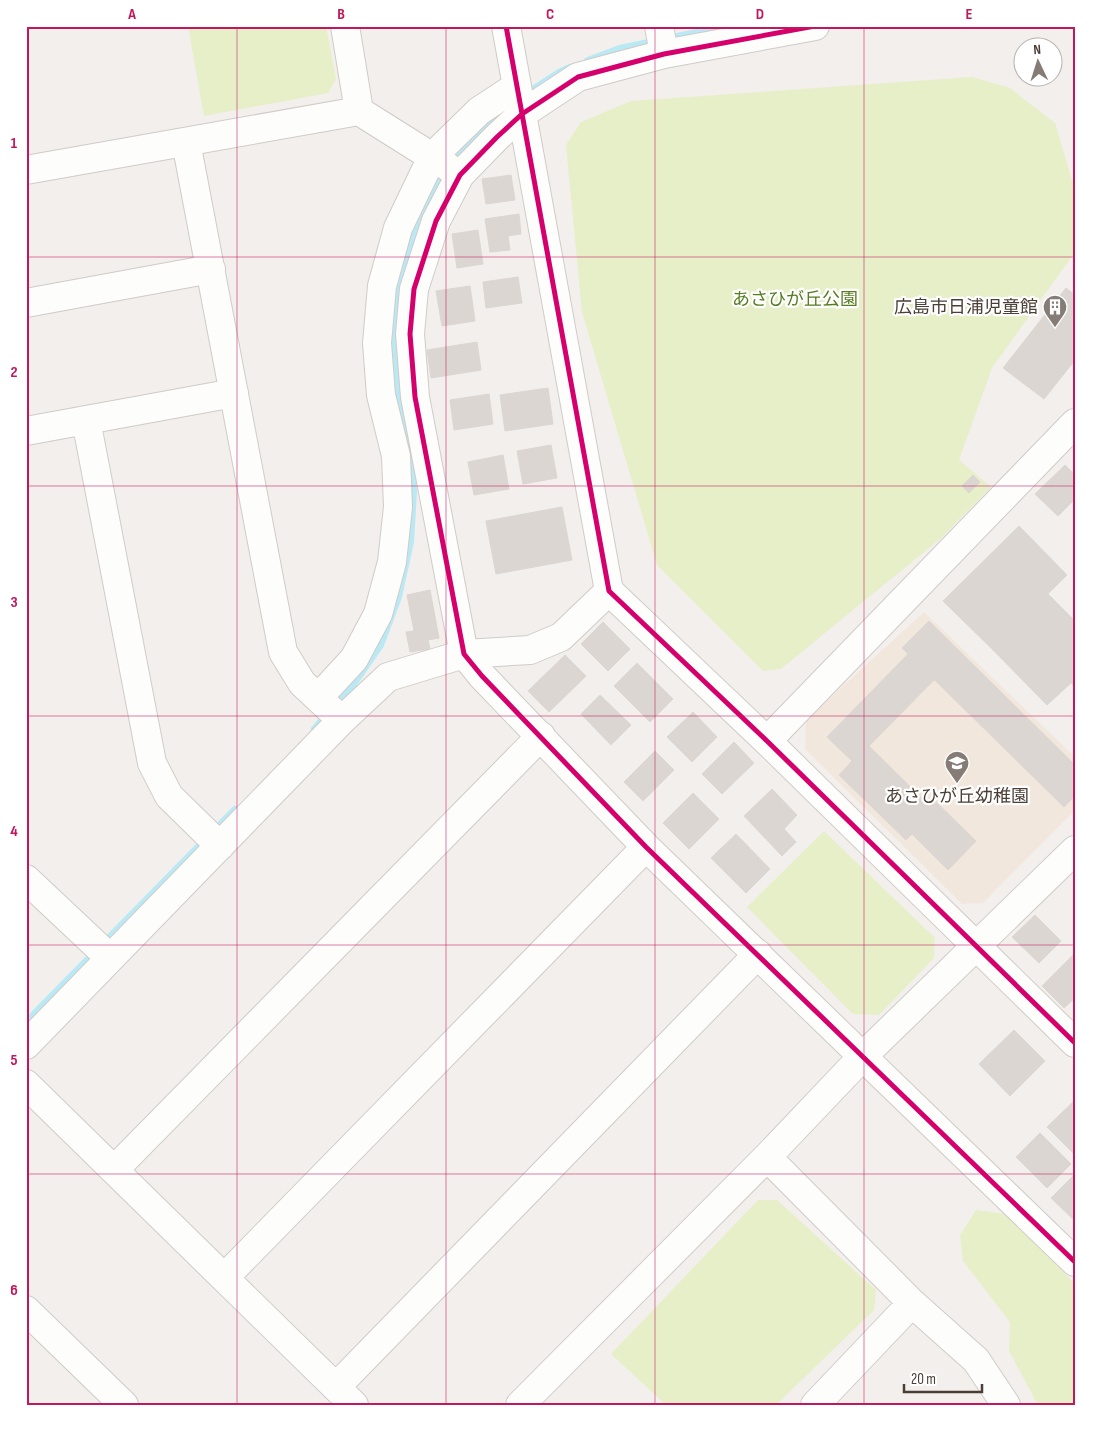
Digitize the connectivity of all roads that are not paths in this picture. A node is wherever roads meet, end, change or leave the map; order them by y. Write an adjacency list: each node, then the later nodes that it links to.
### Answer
1 (345, 26): 7 (street)
2 (506, 26): 6 (street)
3 (659, 26): 5 (street)
4 (814, 26): 5 (street)
5 (664, 54): 8 (street)
6 (516, 86): 8 (street); 10 (street)
7 (359, 111): 9 (street); 10 (street)
8 (522, 114): 12 (street); 19 (street)
9 (186, 142): 11 (street); 13 (street)
10 (432, 157): 12 (street); 21 (street)
11 (26, 170)
12 (460, 175): 20 (street)
13 (211, 269): 14 (street); 15 (street)
14 (26, 303)
15 (234, 393): 16 (street); 21 (street)
16 (86, 420): 18 (street); 25 (street)
17 (1073, 428): 24 (street)
18 (26, 431)
19 (609, 591): 20 (street); 24 (street)
20 (464, 654): 22 (street); 23 (street)
21 (318, 698): 22 (street)
22 (342, 720): 25 (street)
23 (540, 736): 26 (street); 37 (street)
24 (767, 740): 29 (street)
25 (220, 846): 31 (street)
26 (646, 846): 30 (street); 39 (street)
27 (1075, 850): 29 (street)
28 (26, 879): 31 (street)
29 (976, 946): 32 (street); 34 (street)
30 (758, 954): 34 (street); 42 (street)
31 (110, 958): 33 (street)
32 (1075, 1043)
33 (26, 1045)
34 (863, 1056): 36 (street); 38 (street)
35 (26, 1084): 37 (street)
36 (767, 1157): 40 (street); 44 (street)
37 (114, 1170): 39 (street)
38 (1075, 1262)
39 (225, 1278): 42 (street)
40 (912, 1304): 45 (street); 46 (street)
41 (26, 1310): 43 (street)
42 (345, 1396)
43 (124, 1405)
44 (520, 1405)
45 (816, 1405)
46 (1006, 1405)

